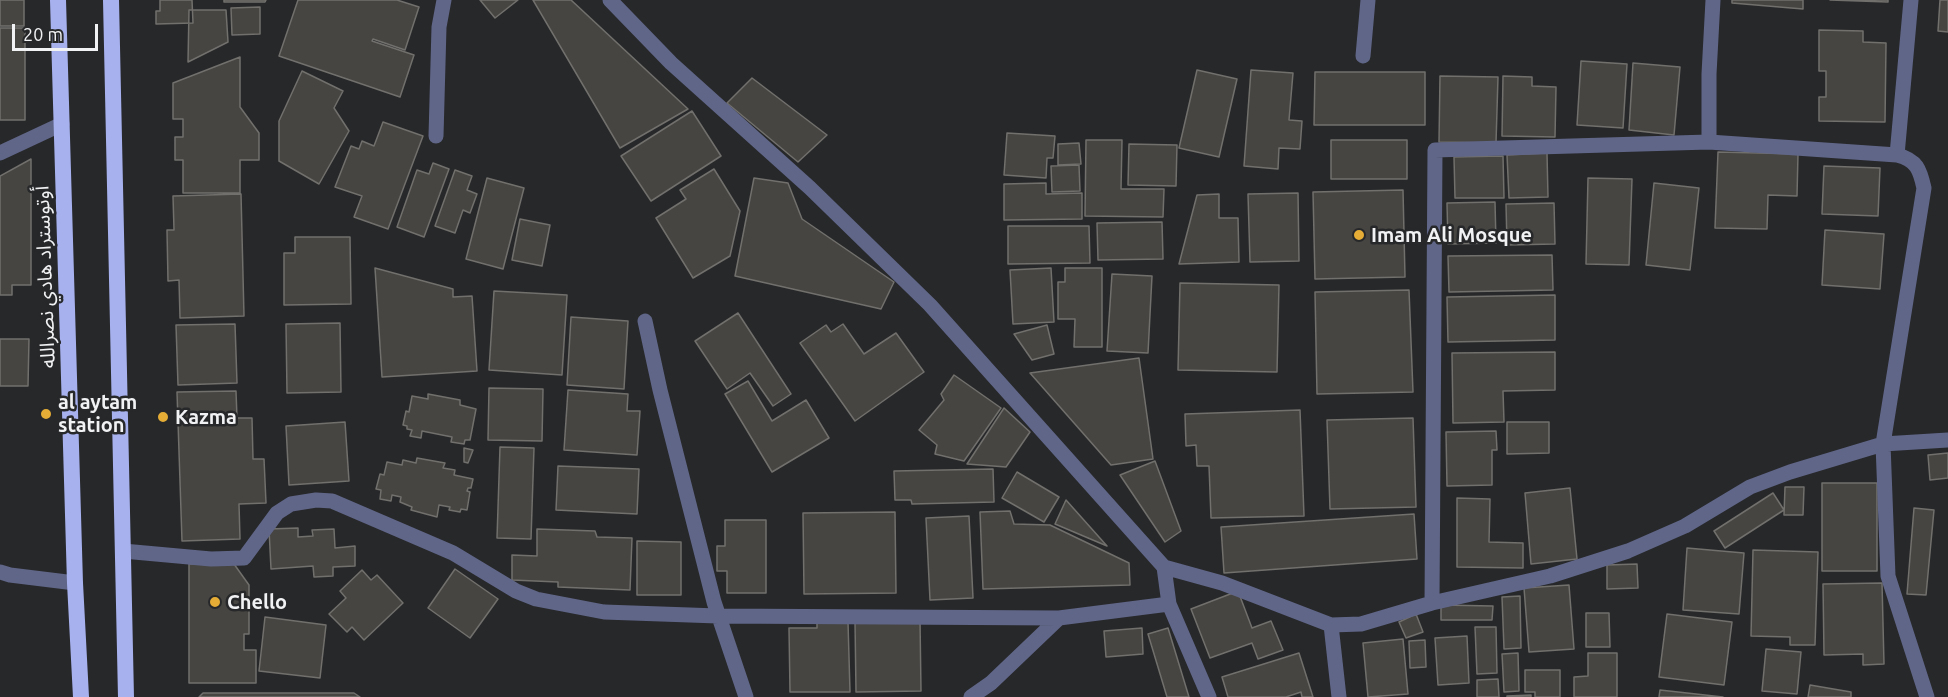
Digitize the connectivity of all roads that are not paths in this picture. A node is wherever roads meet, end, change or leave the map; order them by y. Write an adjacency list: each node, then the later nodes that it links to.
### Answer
1 (58, 0): 9 (highway, أوتوستراد هادي نصرالله)
2 (111, 0): 17 (highway)
3 (444, 0): 10 (street)
4 (610, 0): 18 (street)
5 (1368, 0): 8 (street)
6 (1713, 0): 11 (street)
7 (1911, 0): 13 (street)
8 (1364, 56)
9 (62, 124): 12 (street); 20 (highway, أوتوستراد هادي نصرالله)
10 (436, 136)
11 (1709, 142): 13 (street); 21 (street)
12 (0, 153)
13 (1897, 155): 16 (street)
14 (645, 321): 23 (street)
15 (1948, 440): 16 (street)
16 (1883, 444): 21 (street); 32 (street)
17 (123, 551): 23 (street); 27 (highway)
18 (1164, 567): 22 (street); 25 (street)
19 (0, 572): 20 (street)
20 (75, 583): 26 (highway, أوتوستراد هادي نصرالله)
21 (1432, 603): 25 (street)
22 (1169, 604): 24 (street); 30 (street)
23 (718, 616): 24 (street); 28 (street)
24 (1059, 618): 29 (street)
25 (1330, 625): 31 (street)
26 (81, 697)
27 (126, 697)
28 (746, 697)
29 (971, 697)
30 (1209, 697)
31 (1339, 697)
32 (1928, 697)

